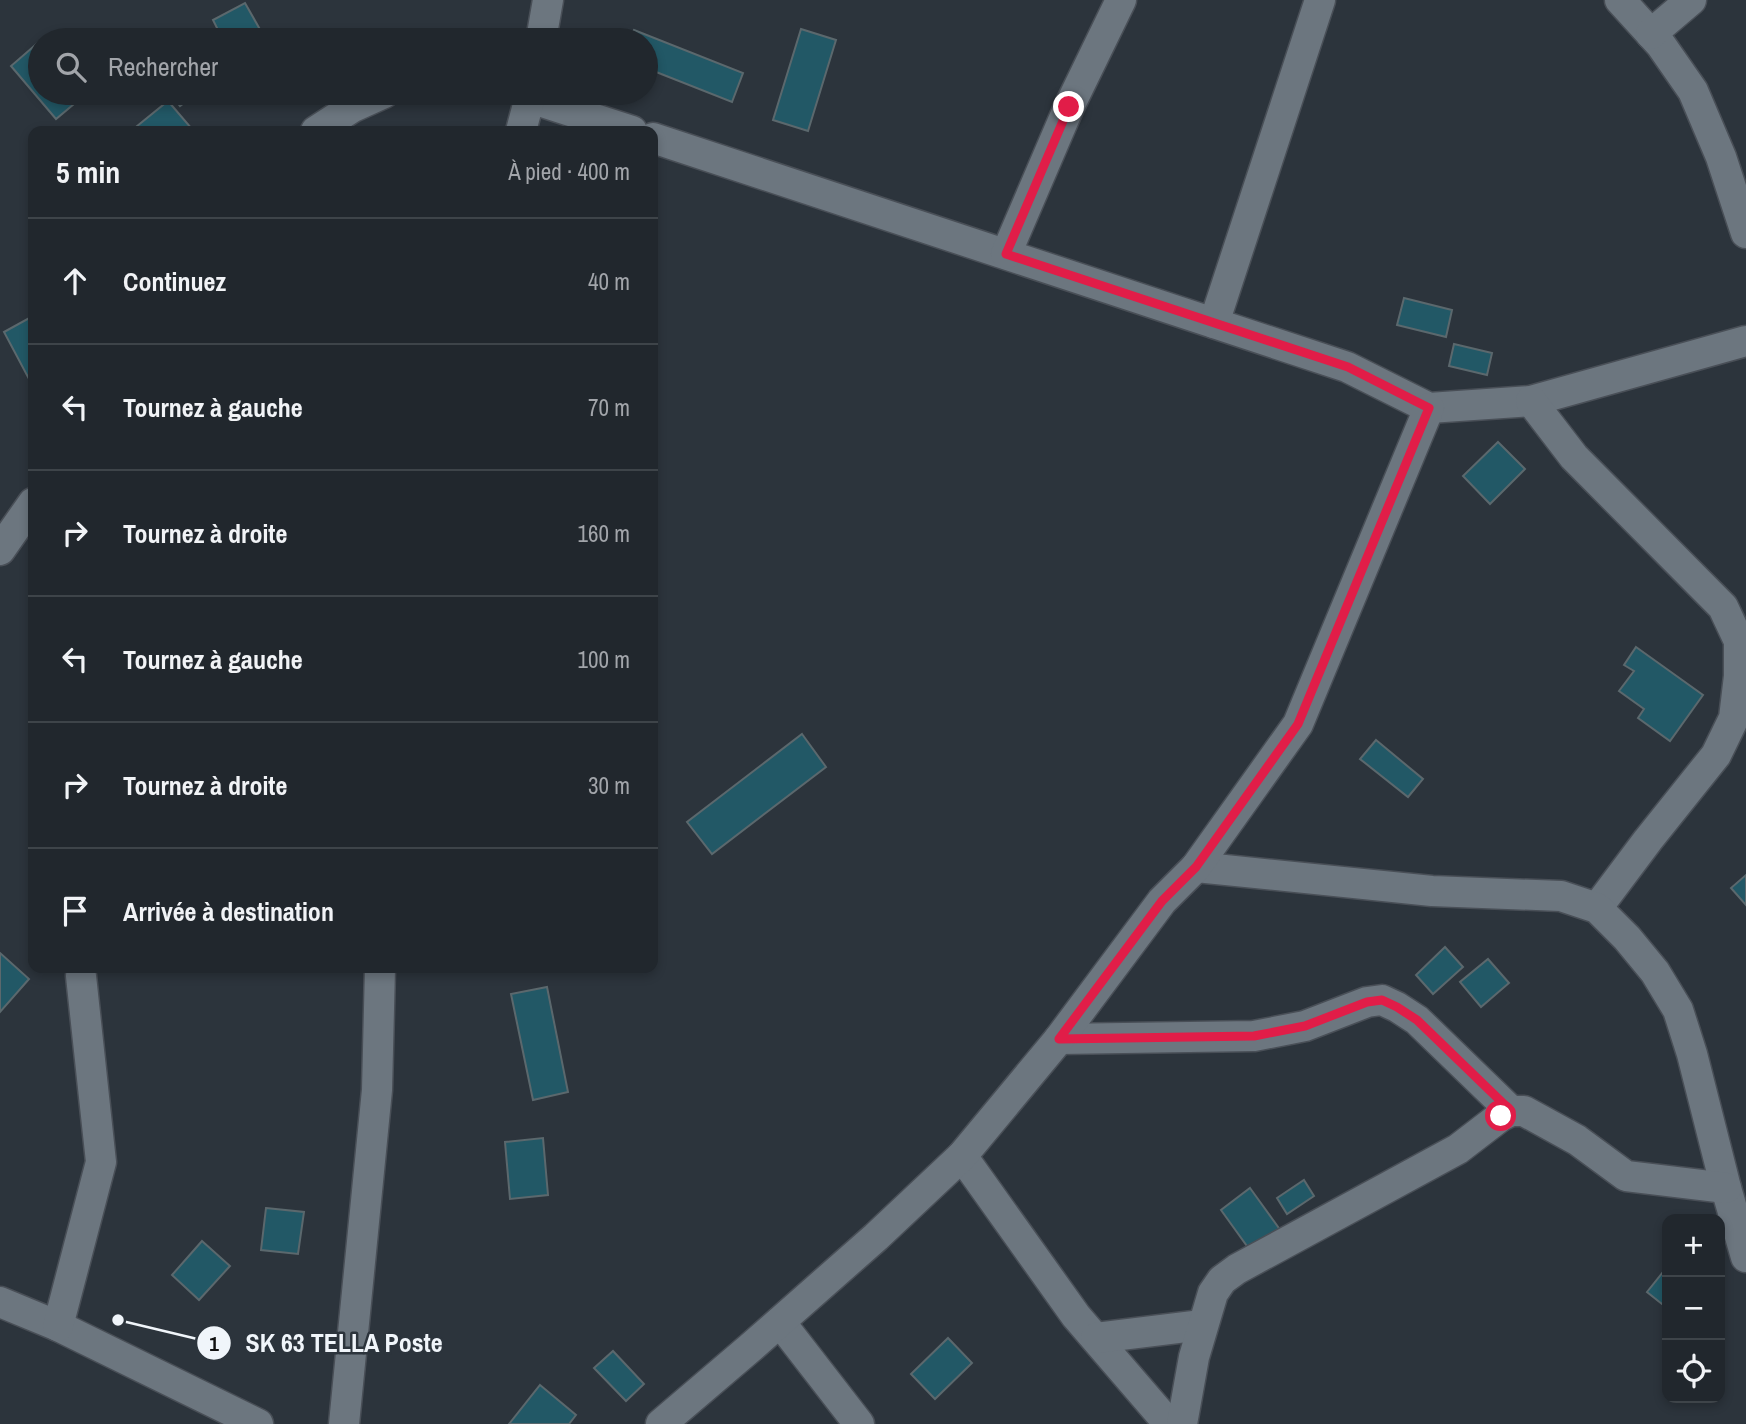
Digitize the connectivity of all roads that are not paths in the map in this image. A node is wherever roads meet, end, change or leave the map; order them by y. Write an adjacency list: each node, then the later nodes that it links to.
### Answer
1 (548, 0): 6 (street)
2 (1121, 0): 16 (street)
3 (1320, 0): 17 (street)
4 (1620, 0): 7 (street)
5 (1691, 0): 7 (street)
6 (543, 28)
7 (1651, 34): 15 (street)
8 (358, 105): 11 (street)
9 (528, 105): 12 (street)
10 (559, 105): 13 (street)
11 (324, 126)
12 (523, 126)
13 (618, 126)
14 (658, 140): 16 (street)
15 (1746, 233)
16 (1006, 254): 17 (street)
17 (1214, 323): 20 (street)
18 (1746, 341): 19 (street)
19 (1531, 401): 20 (street); 24 (street)
20 (1429, 408): 23 (street)
21 (28, 510): 22 (street)
22 (0, 550)
23 (1196, 867): 24 (street); 27 (street)
24 (1597, 908): 30 (street)
25 (380, 973): 38 (street)
26 (81, 976): 35 (street)
27 (1059, 1039): 28 (street); 29 (street)
28 (1511, 1111): 30 (street); 34 (street)
29 (962, 1156): 33 (street); 36 (street)
30 (1726, 1188): 31 (street)
31 (1746, 1257)
32 (0, 1302): 35 (street)
33 (780, 1322): 39 (street); 40 (street)
34 (1202, 1325): 36 (street); 42 (street)
35 (58, 1326): 37 (street)
36 (1096, 1338): 41 (street)
37 (258, 1424)
38 (344, 1424)
39 (661, 1424)
40 (859, 1424)
41 (1169, 1424)
42 (1182, 1424)

